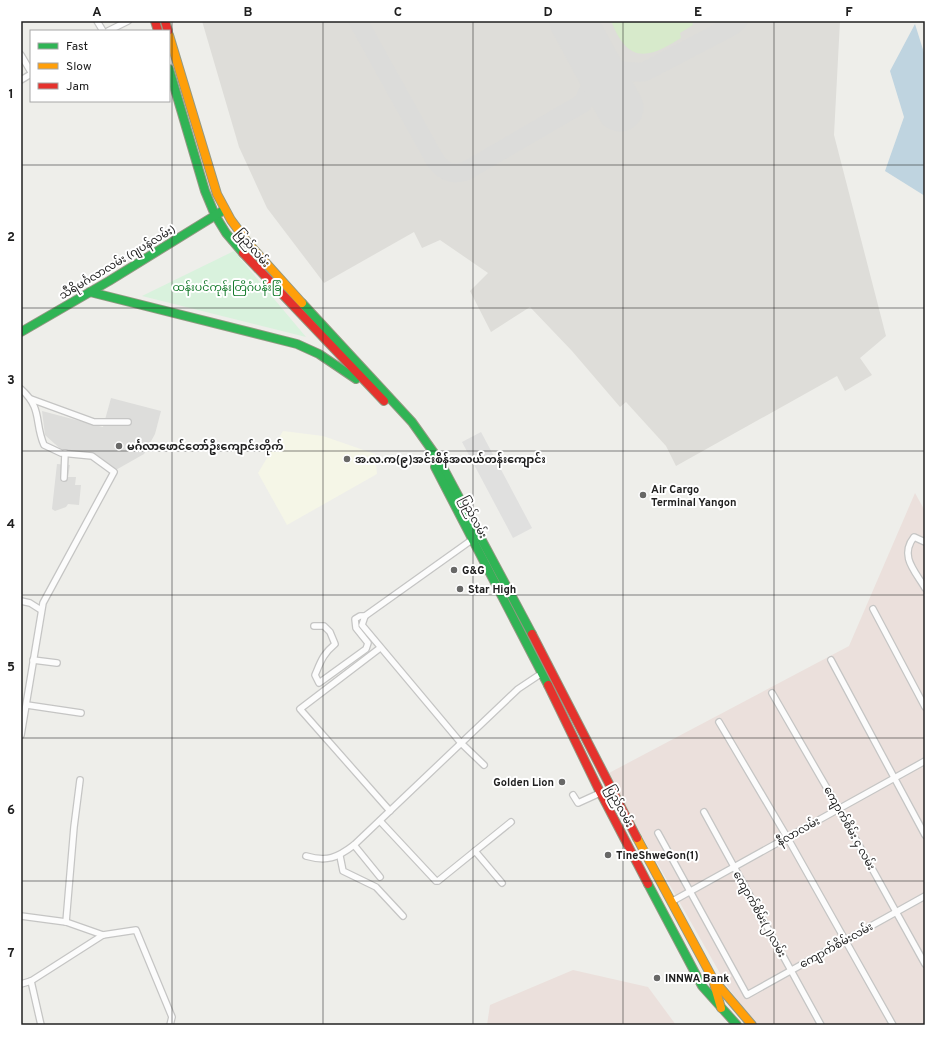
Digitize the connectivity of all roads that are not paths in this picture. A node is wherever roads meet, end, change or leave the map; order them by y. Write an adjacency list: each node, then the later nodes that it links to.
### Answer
1 (97, 21): 3 (street)
2 (128, 21): 4 (street)
3 (102, 30)
4 (110, 30)
5 (170, 38): 11 (main road, ပြည်လမ်း)
6 (21, 55): 7 (street)
7 (30, 71)
8 (170, 72): 12 (main road, ပြည်လမ်း)
9 (30, 74): 10 (street)
10 (21, 80)
11 (224, 210): 12 (main road, သီရိမင်္ဂလာလမ်း (ဂျပန်လမ်း)); 64 (main road, ပြည်လမ်း)
12 (215, 215): 13 (main road, သီရိမင်္ဂလာလမ်း (ဂျပန်လမ်း)); 16 (main road, ပြည်လမ်း)
13 (90, 292): 14 (main road, သီရိမင်္ဂလာလမ်း (ဂျပန်လမ်း)); 16 (main road)
14 (22, 334)
15 (21, 389): 17 (street)
16 (376, 393): 21 (main road, ပြည်လမ်း)
17 (32, 399): 18 (street); 19 (street)
18 (128, 422)
19 (65, 453): 20 (street); 26 (street)
20 (64, 478)
21 (473, 540): 27 (street); 33 (main road, ပြည်လမ်း)
22 (925, 542): 23 (street)
23 (925, 588)
24 (21, 601): 26 (street)
25 (873, 609): 36 (street)
26 (41, 610): 30 (street)
27 (365, 616): 28 (street); 29 (street)
28 (314, 626)
29 (380, 648): 40 (street); 48 (street)
30 (33, 660): 32 (street); 35 (street)
31 (831, 660): 43 (street)
32 (57, 663)
33 (542, 673): 40 (street); 45 (main road, ပြည်လမ်း)
34 (772, 693): 47 (street, ကျောက်စိမ်း ၄ လမ်း)
35 (26, 705): 37 (street); 39 (street)
36 (925, 707)
37 (81, 713)
38 (719, 722): 54 (street)
39 (21, 735)
40 (461, 743): 42 (street); 48 (street)
41 (925, 761): 43 (street, နီလာလမ်း)
42 (484, 765)
43 (894, 778): 47 (street, နီလာလမ်း); 53 (street)
44 (80, 780): 68 (street)
45 (600, 793): 46 (street); 76 (main road, ပြည်လမ်း)
46 (573, 795)
47 (839, 809): 54 (street, နီလာလမ်း); 65 (street, ကျောက်စိမ်း ၄ လမ်း)
48 (390, 811): 50 (street)
49 (704, 812): 59 (street, ကျောက်စိမ်း(၂)လမ်း)
50 (380, 821): 55 (street); 56 (street)
51 (511, 822): 56 (street)
52 (658, 833): 62 (street)
53 (925, 835)
54 (787, 837): 59 (street, နီလာလမ်း); 70 (street)
55 (354, 845): 58 (street); 60 (street)
56 (475, 851): 61 (street)
57 (306, 856): 58 (street)
58 (340, 856): 67 (street)
59 (734, 867): 62 (street, နီလာလမ်း); 72 (street, ကျောက်စိမ်း(၂)လမ်း)
60 (380, 877)
61 (502, 883)
62 (690, 891): 64 (street, နီလာလမ်း); 72 (street, ကျောက်စိမ်းလမ်း)
63 (925, 896): 65 (street, ကျောက်စိမ်းလမ်း)
64 (671, 902): 73 (main road, ပြည်လမ်း)
65 (896, 912): 70 (street, ကျောက်စိမ်းလမ်း); 71 (street, ကျောက်စိမ်း ၄ လမ်း)
66 (21, 916): 68 (street)
67 (403, 916)
68 (66, 922): 69 (street)
69 (102, 935): 74 (street); 78 (street)
70 (845, 940): 72 (street, ကျောက်စိမ်းလမ်း); 83 (street)
71 (925, 964)
72 (790, 969): 82 (street, ကျောက်စိမ်း(၂)လမ်း)
73 (713, 979): 76 (main road, ပြည်လမ်း); 81 (main road, ပြည်လမ်း)
74 (31, 981): 75 (street); 77 (street)
75 (21, 984)
76 (722, 1009): 79 (main road); 80 (main road, ပြည်လမ်း)
77 (41, 1025)
78 (170, 1025)
79 (730, 1025)
80 (737, 1025)
81 (752, 1025)
82 (820, 1025)
83 (893, 1025)

